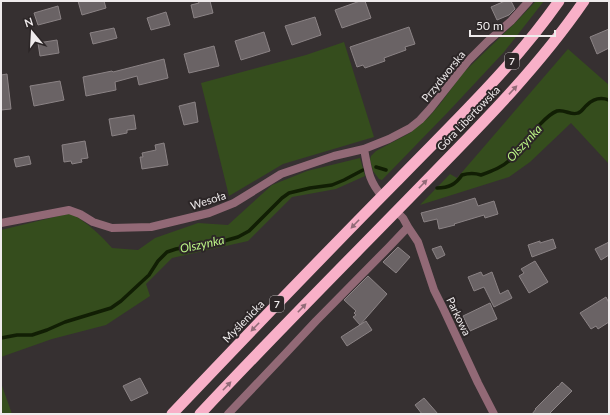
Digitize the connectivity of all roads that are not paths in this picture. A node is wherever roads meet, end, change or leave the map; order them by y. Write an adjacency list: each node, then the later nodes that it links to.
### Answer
1 (529, 1): 4 (street, Przydworska)
2 (559, 1): 5 (highway, Góra Libertowska / 7)
3 (584, 1): 6 (highway, Góra Libertowska / 7, one-way to 3)
4 (364, 149): 5 (street); 7 (street, Wesoła)
5 (382, 196): 9 (highway, Myślenicka / 7, one-way to 9)
6 (396, 212): 8 (street, Parkowa); 10 (highway, 7, one-way to 6)
7 (1, 223)
8 (408, 227): 11 (street); 12 (street, Parkowa)
9 (172, 414)
10 (200, 414)
11 (228, 414)
12 (494, 414)

